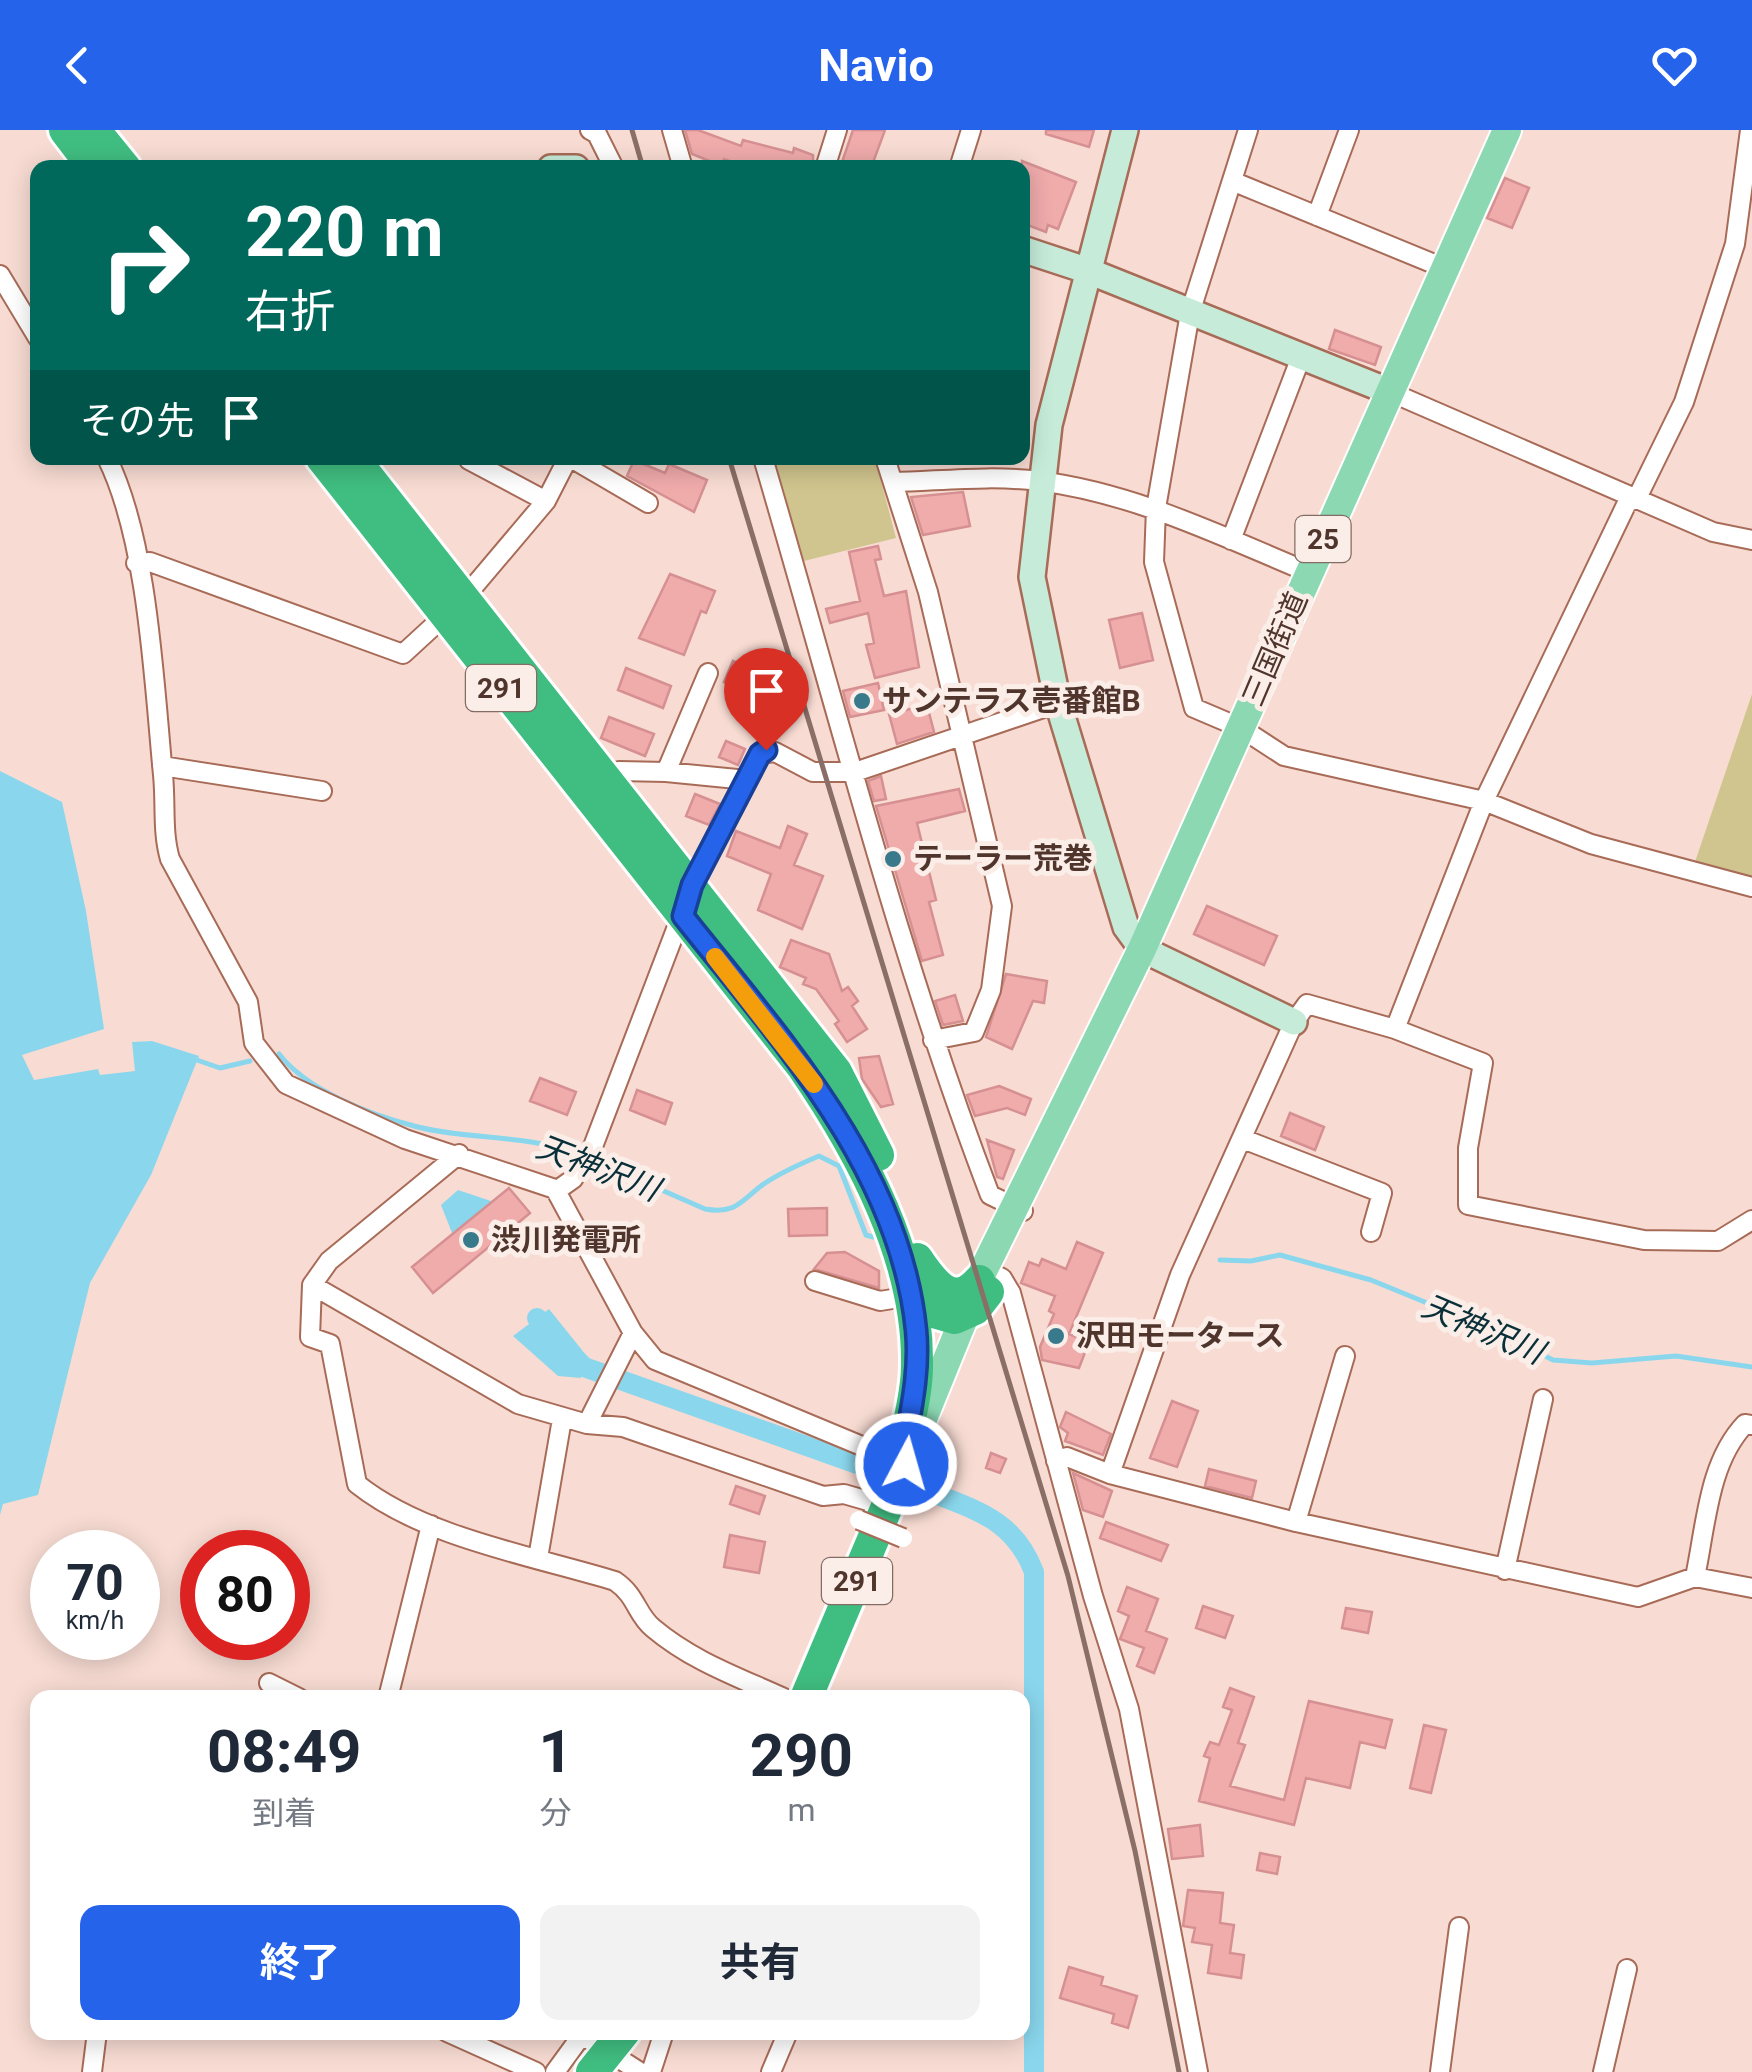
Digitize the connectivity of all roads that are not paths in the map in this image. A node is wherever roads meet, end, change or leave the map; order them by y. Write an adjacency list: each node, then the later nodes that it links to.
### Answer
1 (65, 130): 12 (highway)
2 (94, 130): 13 (highway)
3 (590, 130): 14 (street)
4 (672, 130): 15 (street)
5 (837, 130): 16 (street)
6 (970, 130): 17 (street)
7 (1125, 130): 22 (street)
8 (1248, 130): 18 (street)
9 (1349, 130): 19 (street)
10 (1507, 130): 21 (main road, 三国街道 / 25)
11 (1750, 130): 38 (street)
12 (88, 160)
13 (118, 160)
14 (610, 160)
15 (681, 160)
16 (828, 160)
17 (961, 160)
18 (1232, 181): 19 (street); 24 (street)
19 (1317, 216): 21 (street)
20 (1030, 252): 22 (street)
21 (1444, 268): 27 (main road, 三国街道 / 25)
22 (1086, 270): 24 (street); 36 (street)
23 (0, 275): 25 (street)
24 (1190, 313): 26 (street); 41 (street)
25 (30, 325)
26 (1301, 357): 27 (street); 42 (street)
27 (1388, 391): 38 (street); 45 (main road, 三国街道 / 25)
28 (109, 465): 44 (street)
29 (328, 465): 46 (highway, 291)
30 (358, 465): 46 (highway, 291)
31 (478, 465): 39 (street)
32 (566, 465): 39 (street)
33 (582, 465): 40 (street)
34 (765, 465): 53 (street)
35 (886, 465): 37 (street)
36 (1039, 481): 37 (street); 41 (street); 48 (street)
37 (892, 482): 50 (street)
38 (1637, 498): 43 (street); 57 (street)
39 (546, 501): 46 (street)
40 (648, 502)
41 (1156, 508): 42 (street); 49 (street)
42 (1231, 540): 45 (street)
43 (1752, 540)
44 (136, 563): 46 (street); 51 (street)
45 (1308, 572): 49 (main road, 三国街道 / 25)
46 (455, 608): 55 (highway, 291)
47 (708, 673): 52 (street)
48 (1058, 703): 50 (street); 61 (street)
49 (1241, 728): 57 (street); 61 (main road, 三国街道 / 25)
50 (962, 736): 53 (street); 64 (street)
51 (162, 766): 56 (street); 66 (street)
52 (666, 772): 54 (street); 55 (street)
53 (856, 772): 54 (street); 64 (street)
54 (747, 780): 58 (street)
55 (597, 785): 58 (highway, 291); 60 (highway, 291)
56 (322, 791)
57 (1484, 801): 59 (street); 63 (street)
58 (692, 885): 60 (street); 71 (highway, 291)
59 (1752, 887)
60 (683, 916): 67 (street); 74 (highway, 291)
61 (1142, 948): 62 (street); 68 (main road, 三国街道 / 25)
62 (1294, 1022): 63 (street); 65 (street)
63 (1395, 1029): 69 (street)
64 (932, 1040): 68 (street)
65 (1243, 1139): 70 (street); 85 (street)
66 (459, 1154): 67 (street); 73 (street)
67 (556, 1190): 75 (street)
68 (1020, 1210): 74 (main road, 三国街道 / 25)
69 (1752, 1220)
70 (1372, 1232)
71 (917, 1259): 74 (highway, 291); 74 (highway)
72 (815, 1281): 74 (street)
73 (312, 1285): 79 (street); 88 (street)
74 (965, 1291): 77 (highway, 291); 80 (main road, 三国街道 / 25); 83 (street); 84 (highway, 291)
75 (633, 1333): 81 (street); 84 (street)
76 (1345, 1356): 87 (street)
77 (934, 1386): 80 (highway, 291); 84 (main road)
78 (1543, 1400): 90 (street)
79 (562, 1419): 81 (street); 89 (street)
80 (933, 1422): 84 (highway, 291)
81 (587, 1424): 86 (street)
82 (1752, 1425): 91 (street)
83 (1056, 1460): 85 (street); 111 (street)
84 (906, 1464): 86 (highway, 291)
85 (1110, 1474): 87 (street)
86 (881, 1519): 97 (highway, 291)
87 (1296, 1522): 90 (street)
88 (431, 1525): 89 (street); 95 (street)
89 (538, 1558): 96 (street)
90 (1505, 1570): 91 (street)
91 (1695, 1577): 92 (street)
92 (1752, 1588)
93 (269, 1684): 94 (street)
94 (282, 1690)
95 (390, 1690)
96 (766, 1690)
97 (809, 1690)
98 (1459, 1927): 112 (street)
99 (1627, 1969): 113 (street)
100 (95, 2040): 105 (street)
101 (465, 2040): 106 (street)
102 (661, 2040): 109 (street)
103 (784, 2040): 110 (street)
104 (598, 2045): 107 (street); 108 (street)
105 (92, 2072)
106 (536, 2072)
107 (556, 2072)
108 (640, 2072)
109 (651, 2072)
110 (770, 2072)
111 (1198, 2072)
112 (1440, 2072)
113 (1603, 2072)

